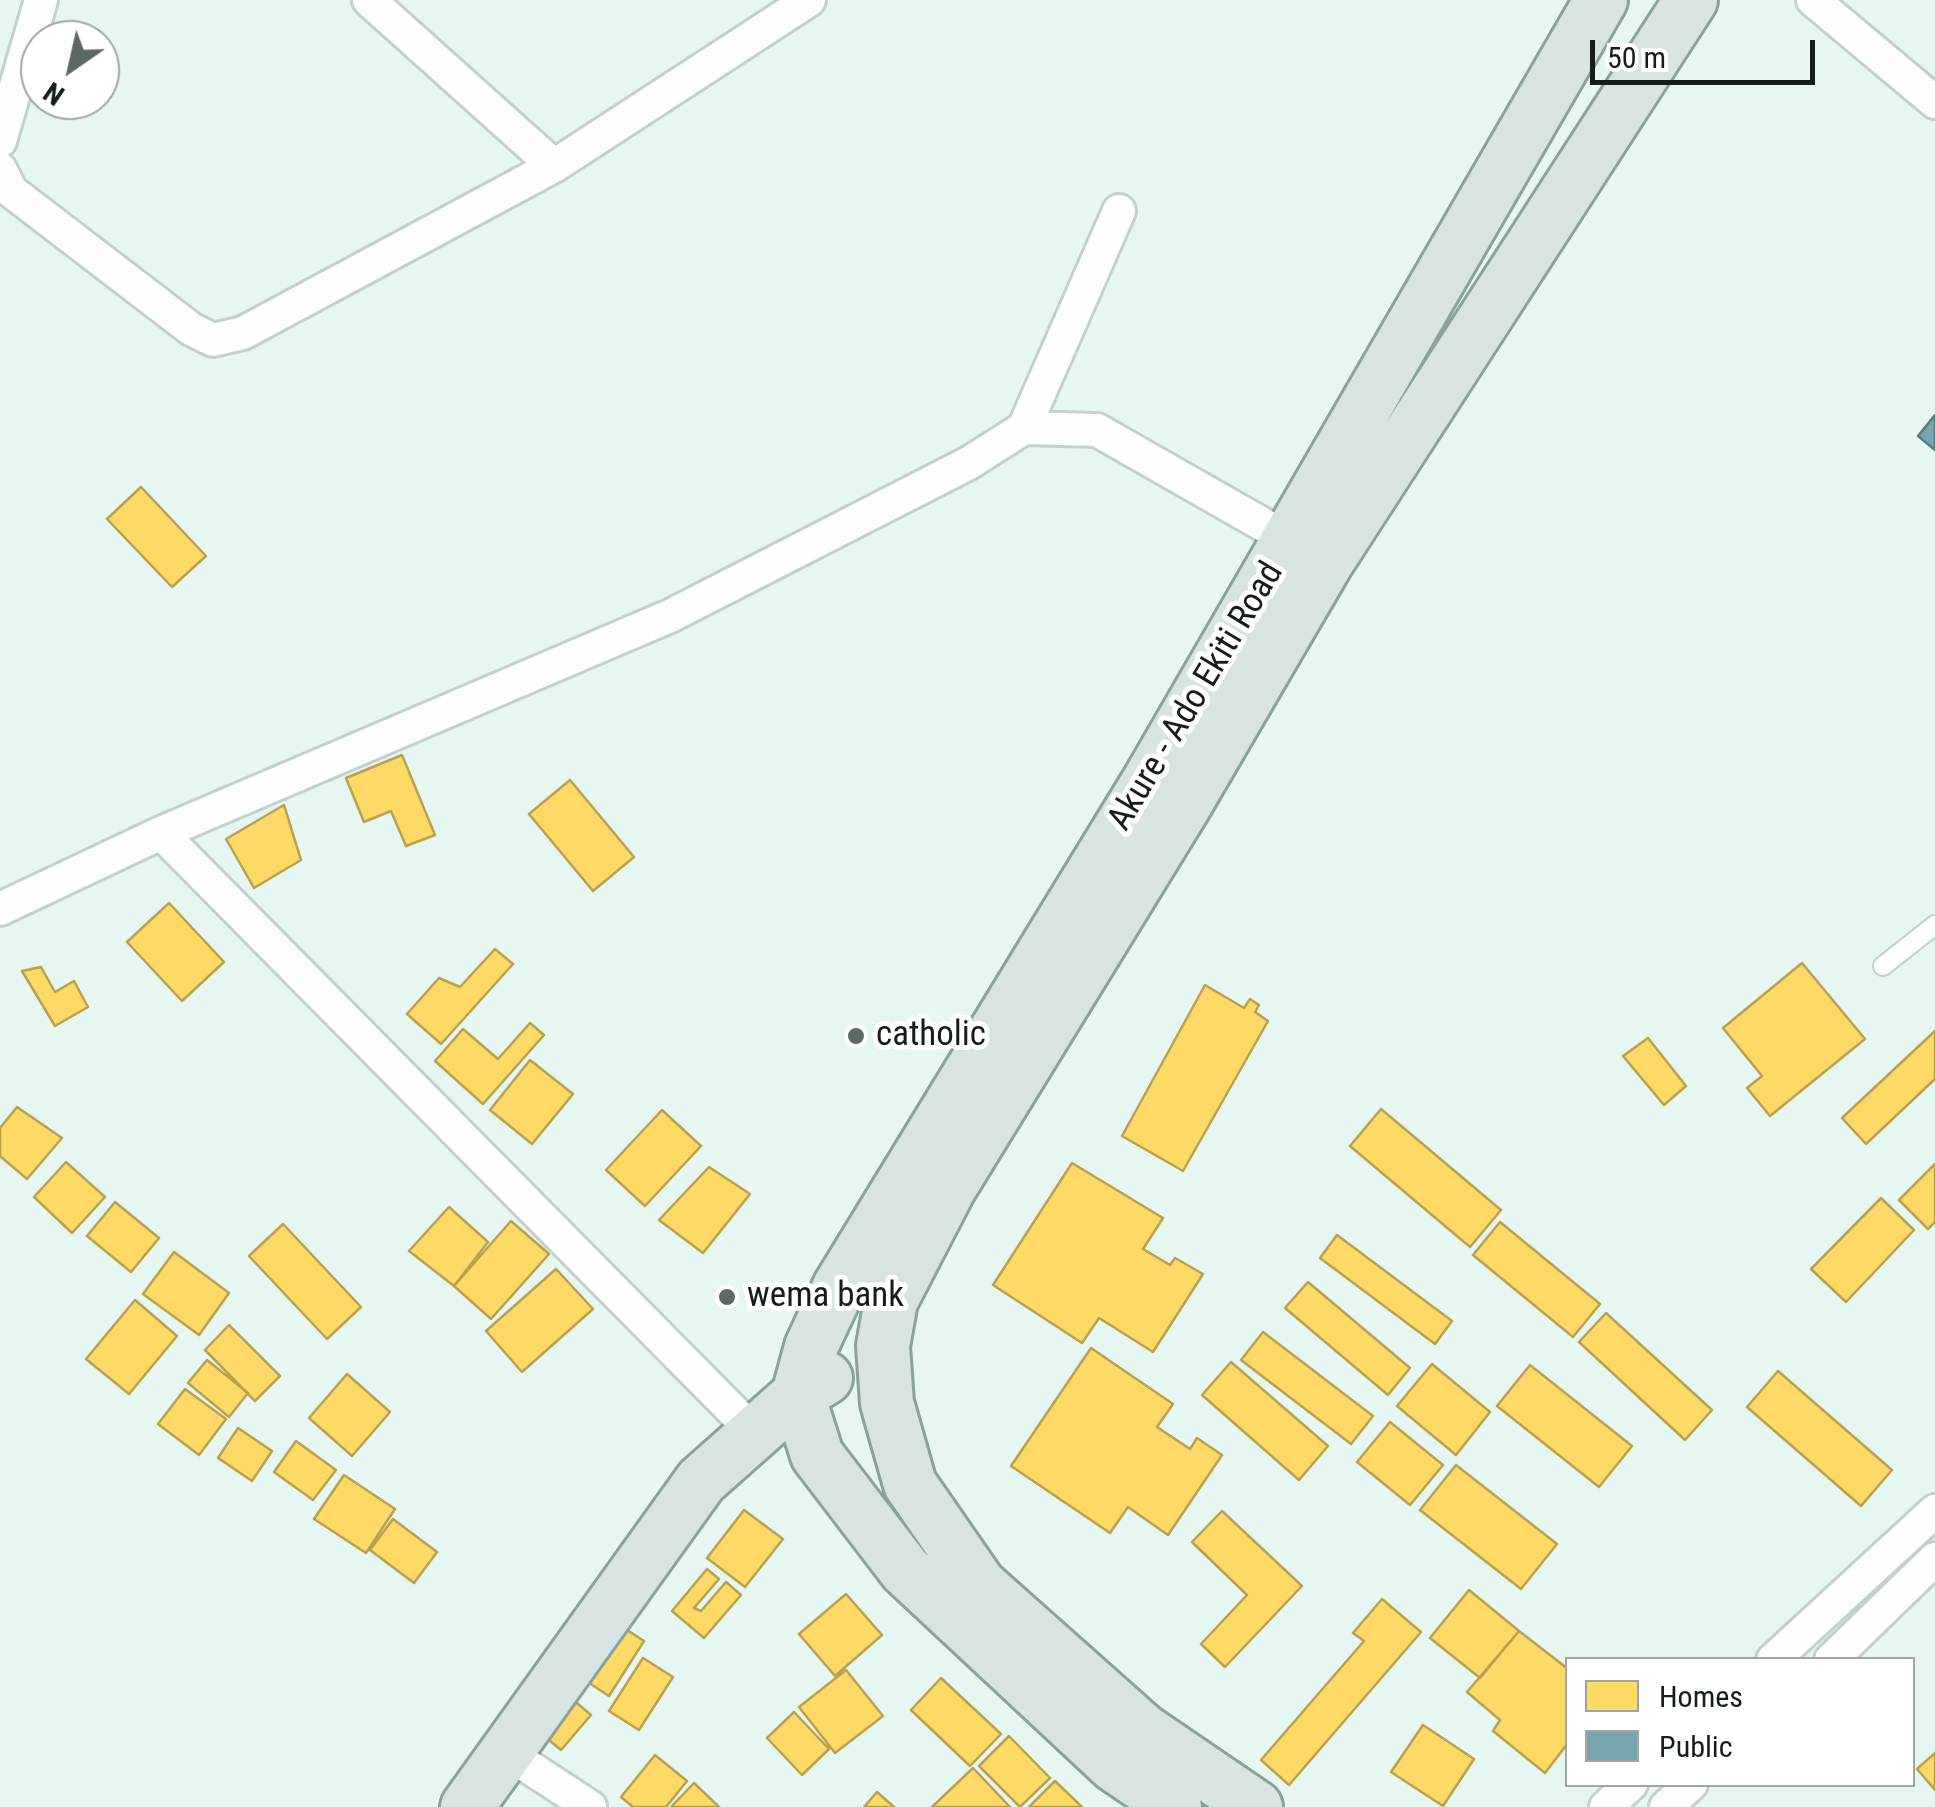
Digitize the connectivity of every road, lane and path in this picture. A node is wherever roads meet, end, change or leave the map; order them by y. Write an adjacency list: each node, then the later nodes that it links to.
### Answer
1 (40, 0): 8 (street)
2 (369, 0): 9 (street)
3 (809, 0): 9 (street)
4 (1601, 0): 13 (main road, Akure - Ado Ekiti Road)
5 (1691, 0): 18 (main road, Akure - Ado Ekiti Road)
6 (1814, 0): 7 (street)
7 (1935, 102)
8 (0, 142)
9 (554, 166): 10 (street)
10 (0, 170)
11 (1119, 212): 12 (street)
12 (1024, 428): 13 (street); 14 (street)
13 (1290, 540): 19 (main road, Akure - Ado Ekiti Road)
14 (161, 833): 15 (street); 20 (street)
15 (0, 909)
16 (1935, 925): 17 (lane)
17 (1883, 966)
18 (883, 1346): 19 (main road); 31 (main road, Akure - Ado Ekiti Road)
19 (798, 1395): 20 (main road); 30 (main road)
20 (754, 1432): 25 (main road)
21 (1935, 1511): 23 (street)
22 (1935, 1560): 24 (street)
23 (1776, 1657)
24 (1834, 1657)
25 (506, 1752): 28 (main road); 29 (street)
26 (1629, 1787): 32 (street)
27 (1688, 1787): 33 (street)
28 (467, 1807)
29 (590, 1807)
30 (1175, 1807)
31 (1256, 1807)
32 (1606, 1807)
33 (1666, 1807)

